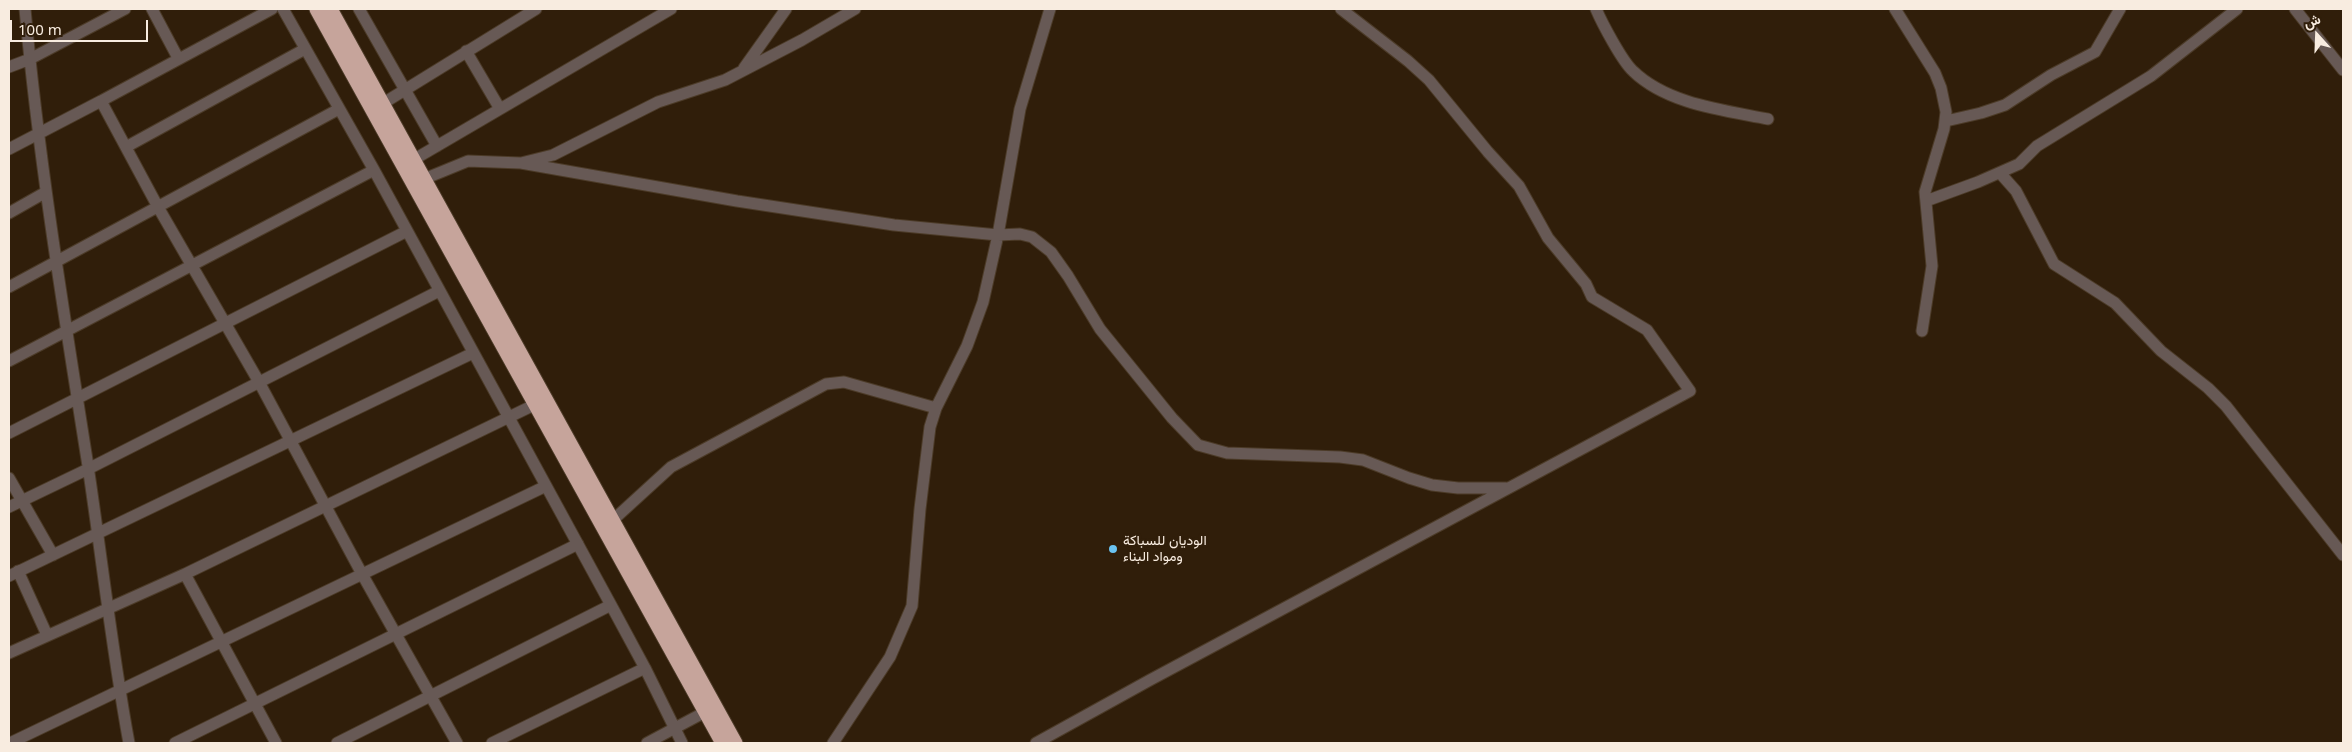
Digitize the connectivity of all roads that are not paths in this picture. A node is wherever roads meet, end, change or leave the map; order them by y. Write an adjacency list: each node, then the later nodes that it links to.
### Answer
1 (26, 9): 23 (street)
2 (124, 9): 23 (street)
3 (152, 9): 22 (street)
4 (272, 9): 22 (street)
5 (283, 9): 20 (street)
6 (317, 9): 60 (highway)
7 (330, 9): 29 (highway)
8 (359, 9): 27 (street)
9 (668, 9): 31 (street)
10 (786, 9): 26 (street)
11 (856, 9): 26 (street)
12 (1050, 9): 48 (street)
13 (1341, 9): 68 (street)
14 (1596, 9): 32 (street)
15 (1895, 9): 33 (street)
16 (2120, 9): 33 (street)
17 (2237, 9): 41 (street)
18 (2295, 9): 25 (street)
19 (528, 11): 21 (street)
20 (305, 49): 30 (street); 36 (street)
21 (466, 51): 27 (street); 31 (street)
22 (178, 58): 28 (street)
23 (30, 59): 24 (street); 34 (street)
24 (9, 67)
25 (2343, 70)
26 (742, 71): 39 (street)
27 (404, 89): 29 (street); 35 (street)
28 (101, 101): 34 (street); 36 (street)
29 (382, 104): 38 (highway)
30 (339, 109): 40 (street); 45 (street)
31 (500, 109): 35 (street)
32 (1768, 119)
33 (1946, 121): 44 (street)
34 (38, 134): 37 (street); 43 (street)
35 (437, 146): 38 (street)
36 (126, 147): 45 (street)
37 (9, 149)
38 (413, 160): 42 (highway)
39 (521, 163): 42 (street); 48 (street)
40 (374, 170): 47 (street); 50 (street)
41 (2000, 172): 44 (street); 76 (street)
42 (424, 179): 72 (highway)
43 (46, 192): 46 (street); 49 (street)
44 (1926, 202): 55 (street)
45 (158, 206): 49 (street); 50 (street)
46 (9, 213)
47 (407, 232): 52 (street); 53 (street)
48 (998, 236): 61 (street); 68 (street)
49 (56, 262): 51 (street); 54 (street)
50 (191, 264): 53 (street); 54 (street)
51 (9, 288)
52 (439, 291): 56 (street); 58 (street)
53 (226, 324): 58 (street); 59 (street)
54 (67, 329): 57 (street); 59 (street)
55 (1922, 331)
56 (473, 353): 62 (street); 64 (street)
57 (9, 361)
58 (260, 382): 64 (street); 65 (street)
59 (77, 399): 63 (street); 65 (street)
60 (536, 404): 62 (street); 90 (highway)
61 (936, 408): 72 (street); 103 (street)
62 (508, 418): 67 (street); 70 (street)
63 (9, 433)
64 (291, 441): 70 (street); 73 (street)
65 (88, 469): 69 (street); 73 (street)
66 (9, 478): 69 (street)
67 (546, 486): 74 (street); 79 (street)
68 (1508, 488): 104 (street)
69 (22, 500): 71 (street); 75 (street)
70 (326, 506): 78 (street); 79 (street)
71 (9, 507)
72 (613, 520): 102 (highway)
73 (97, 534): 75 (street); 81 (street)
74 (578, 544): 80 (street); 82 (street)
75 (53, 555): 77 (street)
76 (2343, 555)
77 (13, 573): 83 (street)
78 (185, 574): 81 (street); 84 (street)
79 (362, 574): 82 (street); 84 (street)
80 (611, 605): 86 (street); 88 (street)
81 (106, 610): 83 (street); 87 (street)
82 (395, 634): 88 (street); 89 (street)
83 (47, 635): 85 (street)
84 (221, 642): 87 (street); 89 (street)
85 (9, 652)
86 (645, 668): 91 (street); 98 (street)
87 (119, 690): 92 (street); 93 (street)
88 (430, 696): 96 (street); 97 (street)
89 (255, 704): 94 (street); 95 (street)
90 (705, 712): 91 (street); 101 (highway)
91 (675, 729): 99 (street); 100 (street)
92 (10, 743)
93 (129, 743)
94 (175, 743)
95 (276, 743)
96 (337, 743)
97 (457, 743)
98 (492, 743)
99 (647, 743)
100 (682, 743)
101 (722, 743)
102 (735, 743)
103 (833, 743)
104 (1036, 743)

